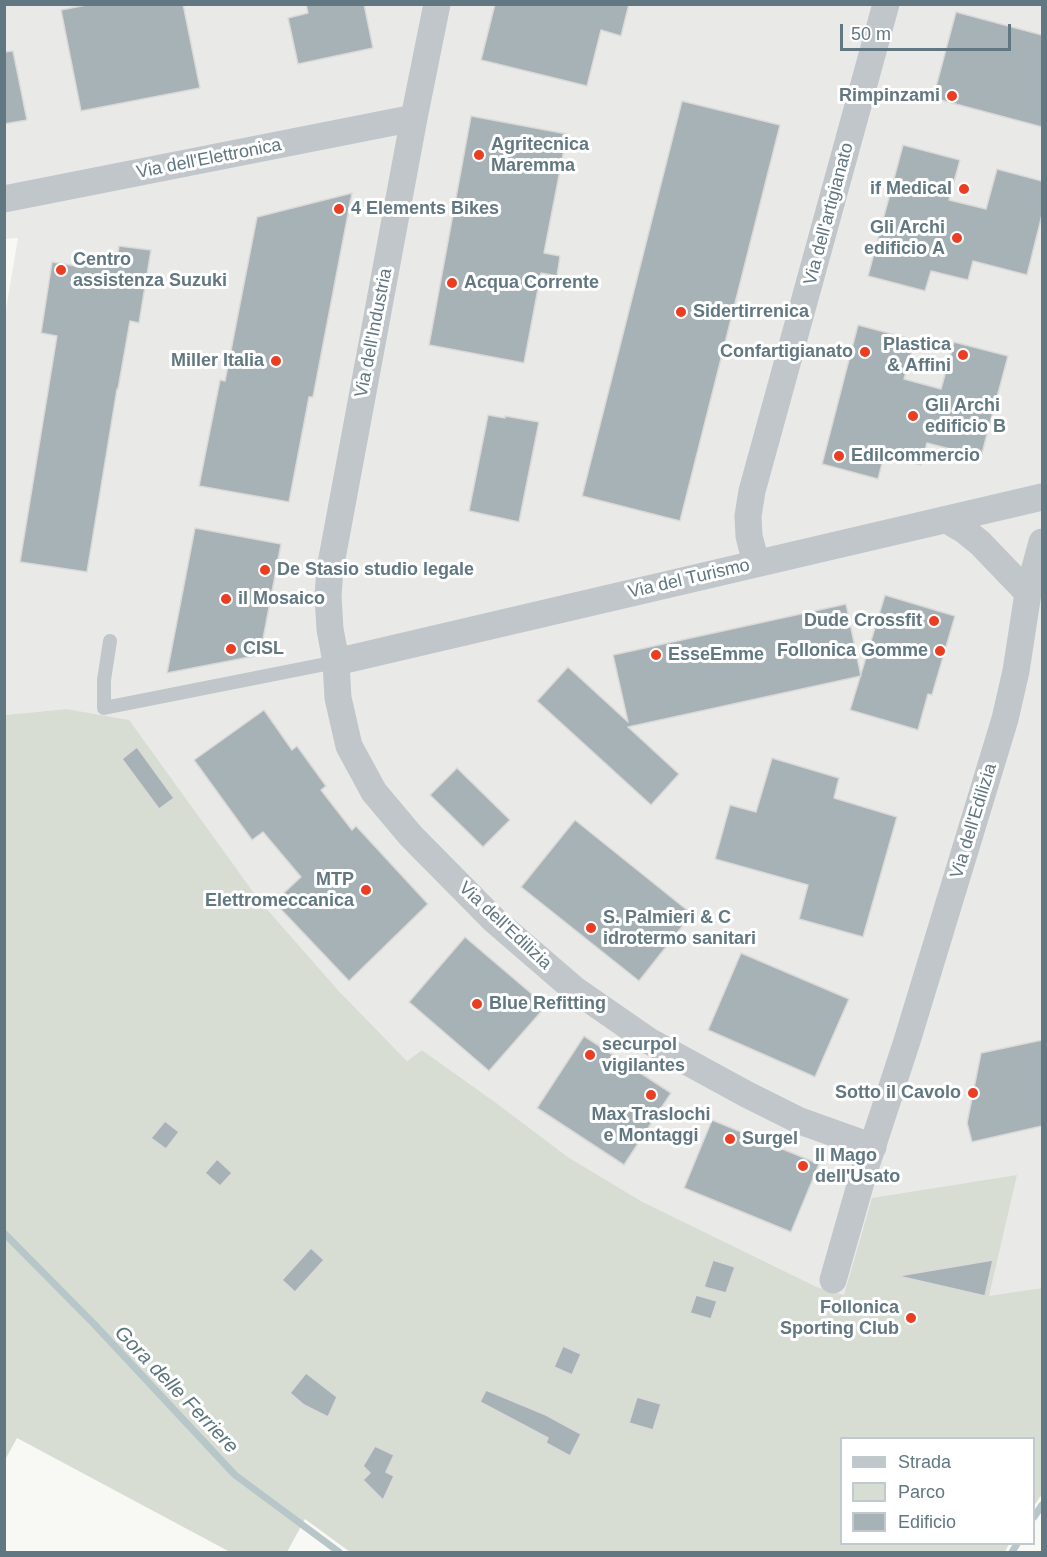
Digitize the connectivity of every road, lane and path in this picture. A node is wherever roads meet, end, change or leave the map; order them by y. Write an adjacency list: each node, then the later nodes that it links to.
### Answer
1 (437, 4): 3 (street, Via dell'Industria)
2 (886, 4): 8 (street, Via dell'artigianato)
3 (414, 118): 4 (street, Via dell'Elettronica); 11 (street, Via dell'Industria)
4 (4, 199)
5 (1042, 497): 6 (street, Via del Turismo)
6 (947, 520): 8 (street, Via del Turismo); 9 (street)
7 (1042, 542): 9 (street, Via dell'Edilizia)
8 (756, 563): 11 (street, Via del Turismo)
9 (1028, 593): 12 (street, Via dell'Edilizia)
10 (110, 641): 11 (lane)
11 (336, 662): 12 (street, Via dell'Edilizia)
12 (871, 1165): 13 (street, Via dell'Edilizia)
13 (833, 1280)

